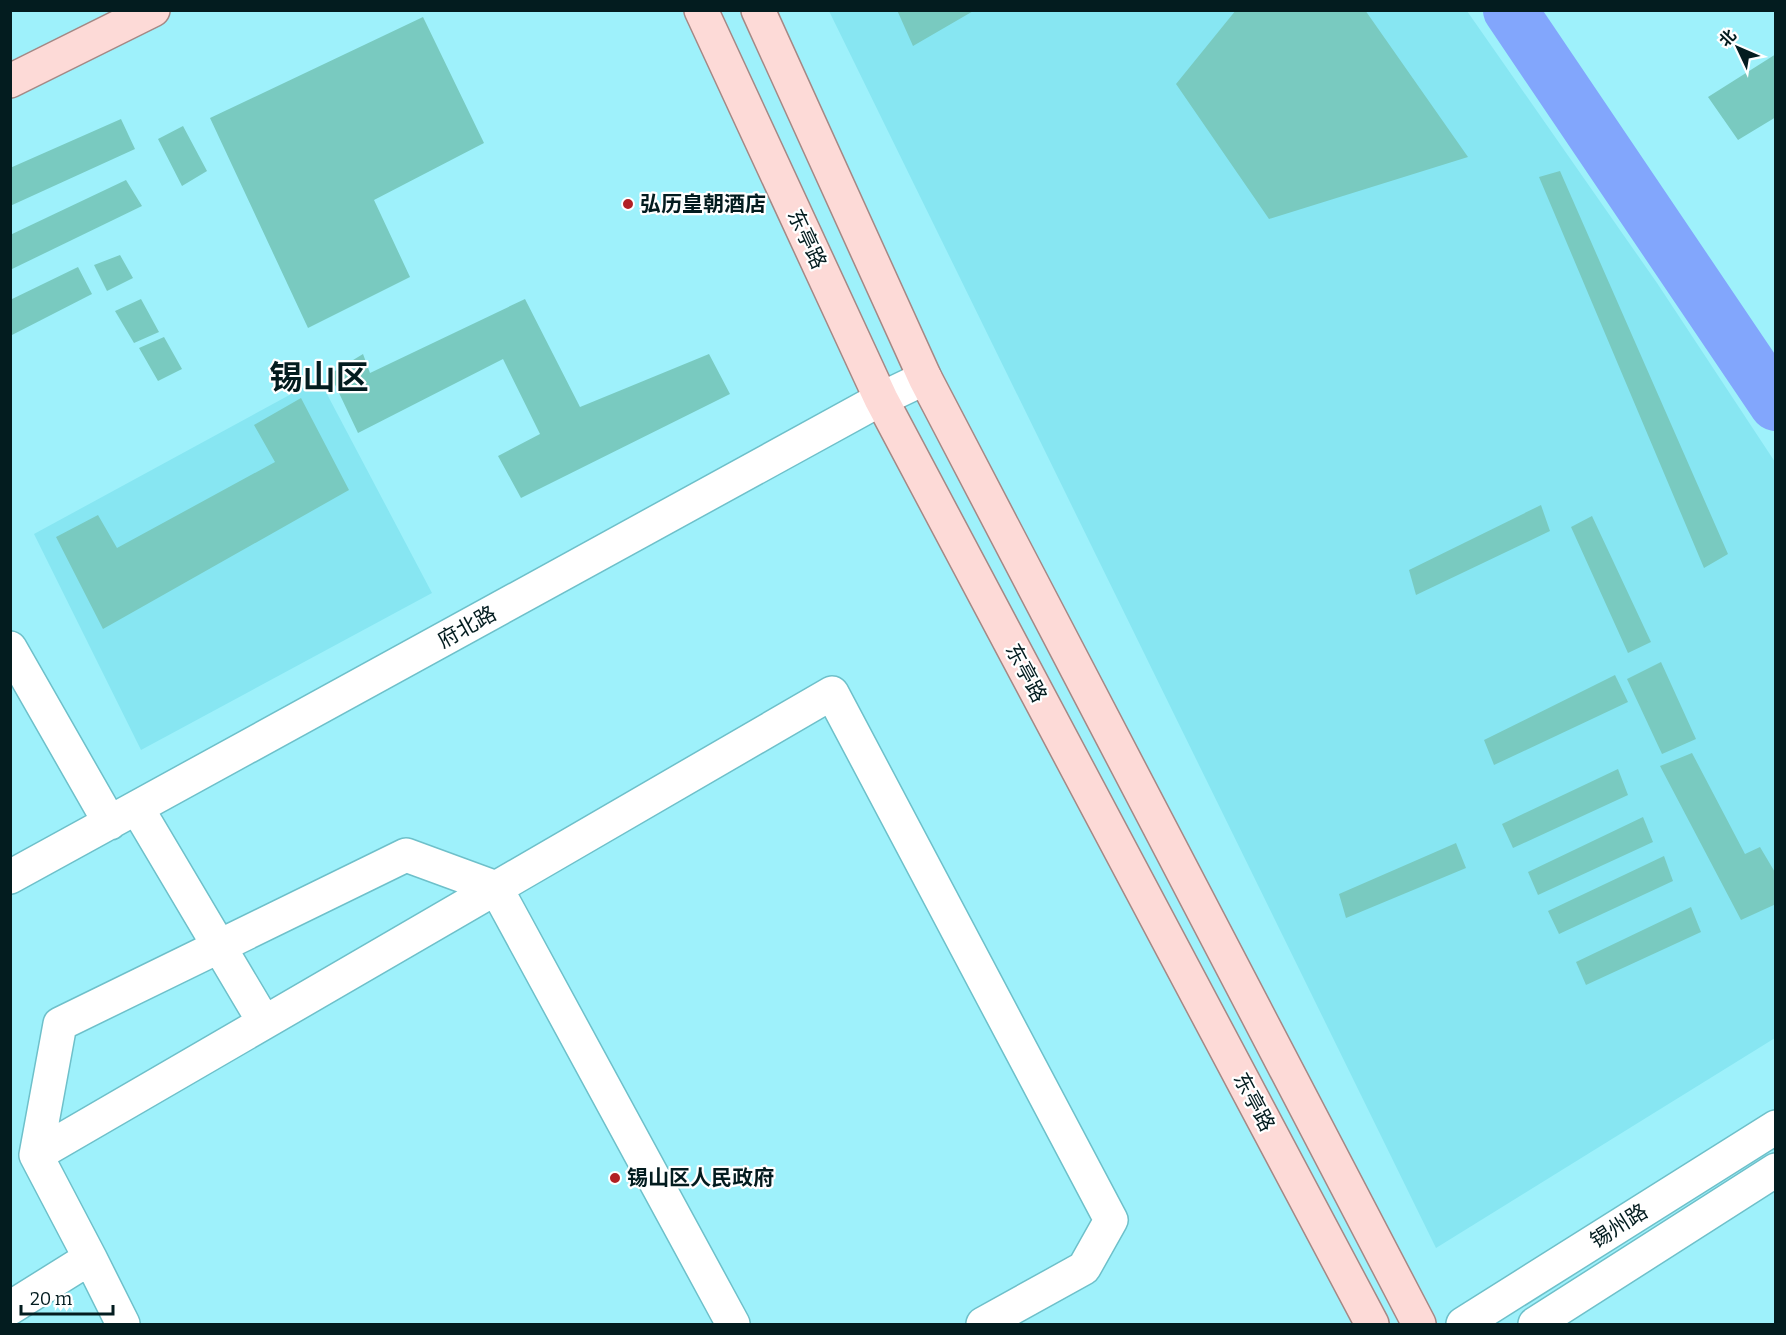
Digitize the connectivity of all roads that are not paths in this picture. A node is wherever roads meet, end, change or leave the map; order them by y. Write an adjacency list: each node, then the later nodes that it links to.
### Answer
1 (153, 10): 4 (main road)
2 (702, 10): 6 (main road, 东亭路)
3 (758, 10): 5 (main road, 东亭路)
4 (10, 81)
5 (925, 378): 6 (street, 府北路); 22 (main road, 东亭路)
6 (881, 399): 8 (street, 府北路); 21 (main road, 东亭路)
7 (10, 648): 8 (street)
8 (123, 815): 9 (street, 府北路); 11 (street)
9 (10, 877)
10 (496, 888): 11 (street); 12 (street); 19 (street); 20 (street)
11 (219, 946): 12 (street); 14 (street)
12 (264, 1022): 14 (street)
13 (1776, 1127): 23 (street, 锡州路)
14 (36, 1155): 16 (street)
15 (1776, 1170): 24 (street, 锡州路)
16 (90, 1258): 17 (street); 18 (street)
17 (10, 1308)
18 (123, 1324)
19 (734, 1324)
20 (984, 1324)
21 (1372, 1324)
22 (1419, 1324)
23 (1464, 1324)
24 (1535, 1324)

